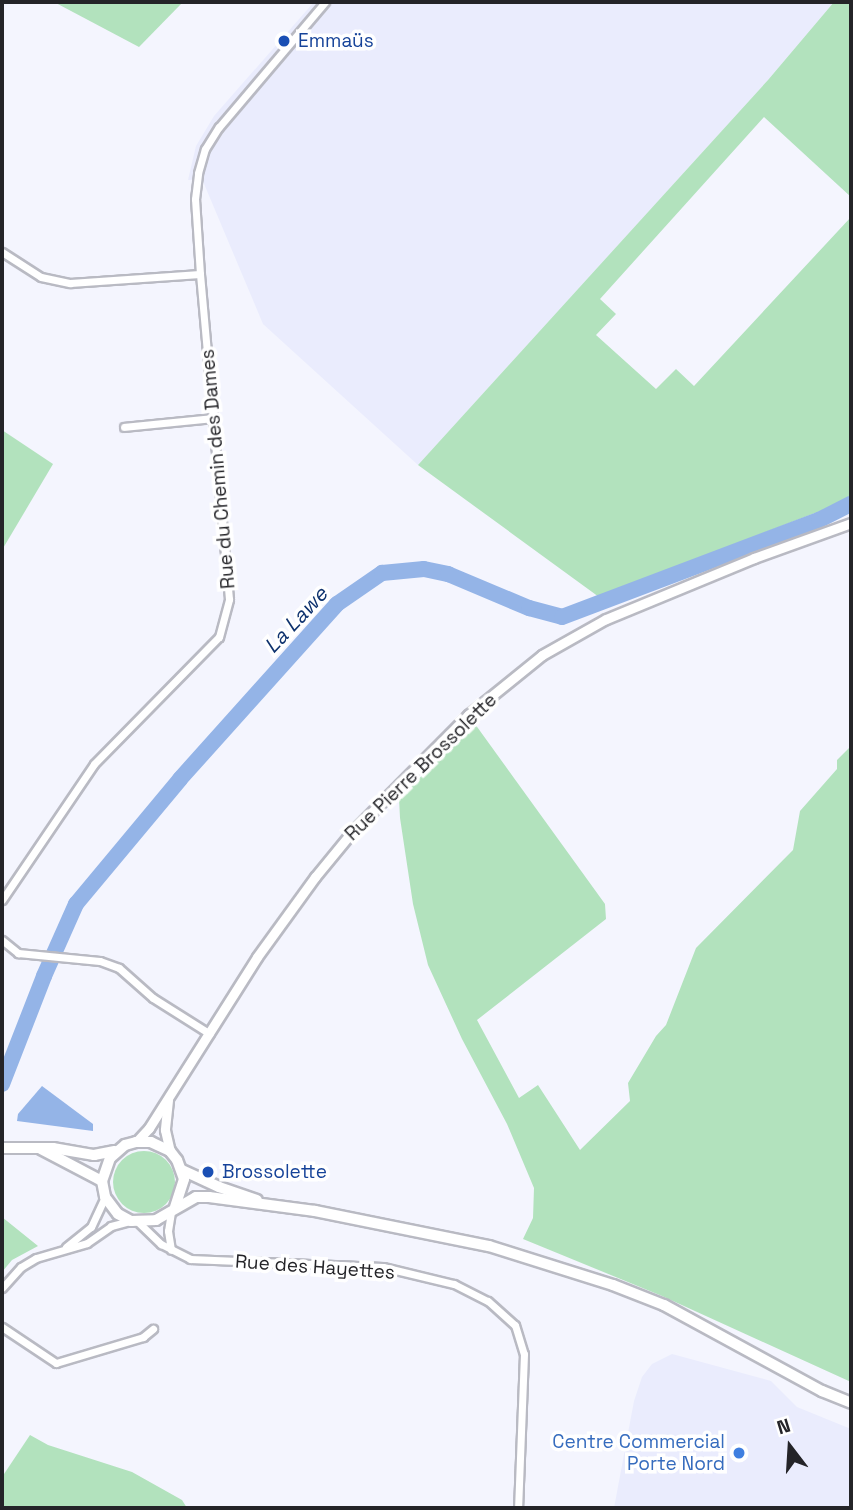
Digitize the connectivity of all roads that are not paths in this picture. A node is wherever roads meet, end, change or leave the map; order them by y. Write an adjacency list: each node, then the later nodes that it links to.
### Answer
1 (324, 2): 3 (street, Rue du Chemin des Dames)
2 (2, 252): 3 (street)
3 (201, 274): 4 (street, Rue du Chemin des Dames)
4 (213, 418): 5 (street); 7 (street, Rue du Chemin des Dames)
5 (124, 427)
6 (851, 523): 9 (street, Rue Pierre Brossolette)
7 (2, 900)
8 (2, 940): 9 (street)
9 (210, 1034): 10 (street, Rue Pierre Brossolette)
10 (169, 1098): 11 (street, Rue Pierre Brossolette); 15 (street, Rue Pierre Brossolette)
11 (136, 1142): 14 (main road); 15 (main road)
12 (2, 1148): 13 (main road)
13 (41, 1149): 14 (main road); 17 (main road)
14 (116, 1151): 17 (main road)
15 (170, 1151): 16 (main road)
16 (182, 1170): 19 (main road); 20 (main road)
17 (102, 1181): 18 (main road)
18 (105, 1197): 21 (main road); 22 (street)
19 (267, 1203): 20 (main road); 27 (main road)
20 (173, 1209): 21 (main road); 23 (street)
21 (134, 1221): 22 (street); 23 (street, Rue des Hayettes)
22 (62, 1250): 24 (street)
23 (172, 1250): 28 (street, Rue des Hayettes)
24 (2, 1287)
25 (2, 1327): 26 (street)
26 (153, 1329)
27 (851, 1403)
28 (518, 1508)

